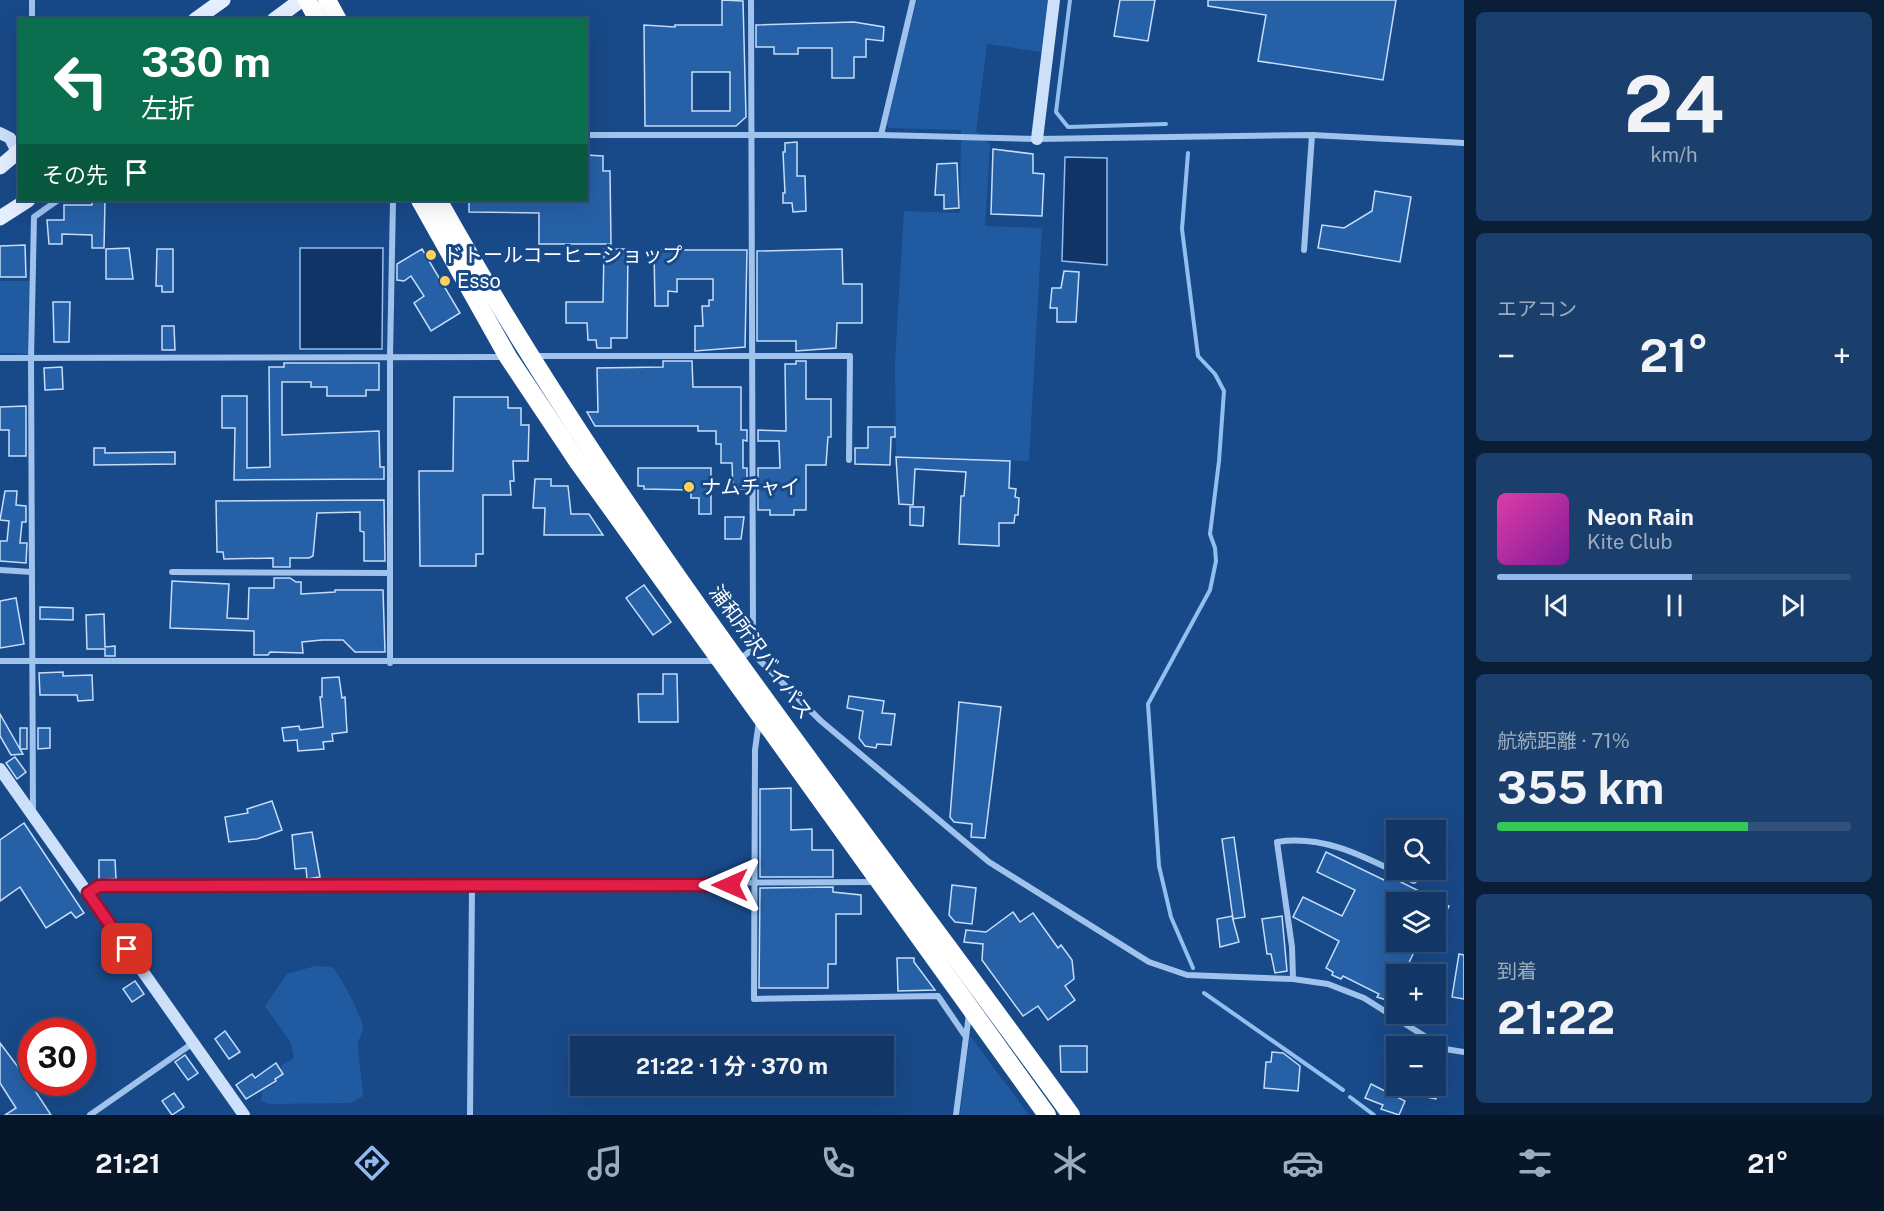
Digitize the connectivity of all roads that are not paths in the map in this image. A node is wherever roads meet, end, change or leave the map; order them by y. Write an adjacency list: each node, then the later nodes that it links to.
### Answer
1 (32, 0): 9 (street)
2 (223, 0): 10 (main road)
3 (300, 0): 11 (main road)
4 (307, 0): 12 (highway)
5 (327, 0): 13 (highway)
6 (751, 0): 15 (street)
7 (913, 0): 17 (street)
8 (1054, 0): 19 (street)
9 (32, 18)
10 (198, 18)
11 (277, 18)
12 (317, 18)
13 (337, 18)
14 (0, 133): 21 (street)
15 (750, 134): 16 (street); 17 (street); 30 (street)
16 (588, 135)
17 (880, 135): 19 (street)
18 (1312, 135): 19 (street); 20 (street); 29 (street)
19 (1037, 139)
20 (1464, 143)
21 (18, 151): 22 (main road)
22 (0, 166)
23 (27, 201): 28 (main road)
24 (57, 201): 35 (street)
25 (393, 201): 32 (street)
26 (421, 201): 33 (highway, 浦和所沢バイパス)
27 (439, 201): 31 (highway, 浦和所沢バイパス)
28 (0, 219)
29 (1304, 250)
30 (751, 355): 31 (street); 36 (street); 41 (street)
31 (529, 356): 41 (highway, 浦和所沢バイパス)
32 (390, 357): 33 (street); 35 (street); 40 (street)
33 (508, 357): 41 (highway, 浦和所沢バイパス)
34 (0, 358): 35 (street)
35 (31, 359): 38 (street)
36 (849, 460)
37 (0, 570): 38 (street)
38 (32, 572): 43 (street)
39 (172, 572): 40 (street)
40 (390, 573): 44 (street)
41 (736, 658): 44 (street); 45 (highway, 浦和所沢バイパス); 53 (street); 63 (highway, 浦和所沢バイパス)
42 (0, 661): 43 (street)
43 (32, 663): 44 (street); 47 (street)
44 (390, 663)
45 (760, 714): 49 (highway, 浦和所沢バイパス); 50 (street)
46 (0, 769): 47 (street)
47 (33, 816): 52 (street)
48 (1413, 881): 53 (street)
49 (880, 882): 50 (street); 54 (highway, 浦和所沢バイパス)
50 (754, 885): 51 (street); 55 (street)
51 (472, 886): 52 (street); 60 (street)
52 (88, 893): 56 (street)
53 (1293, 979): 57 (street)
54 (969, 1008): 55 (street); 62 (highway, 浦和所沢バイパス)
55 (966, 1037): 61 (street)
56 (193, 1043): 58 (street); 59 (street)
57 (1464, 1052)
58 (90, 1115)
59 (244, 1115)
60 (470, 1115)
61 (956, 1115)
62 (1047, 1115)
63 (1071, 1115)

